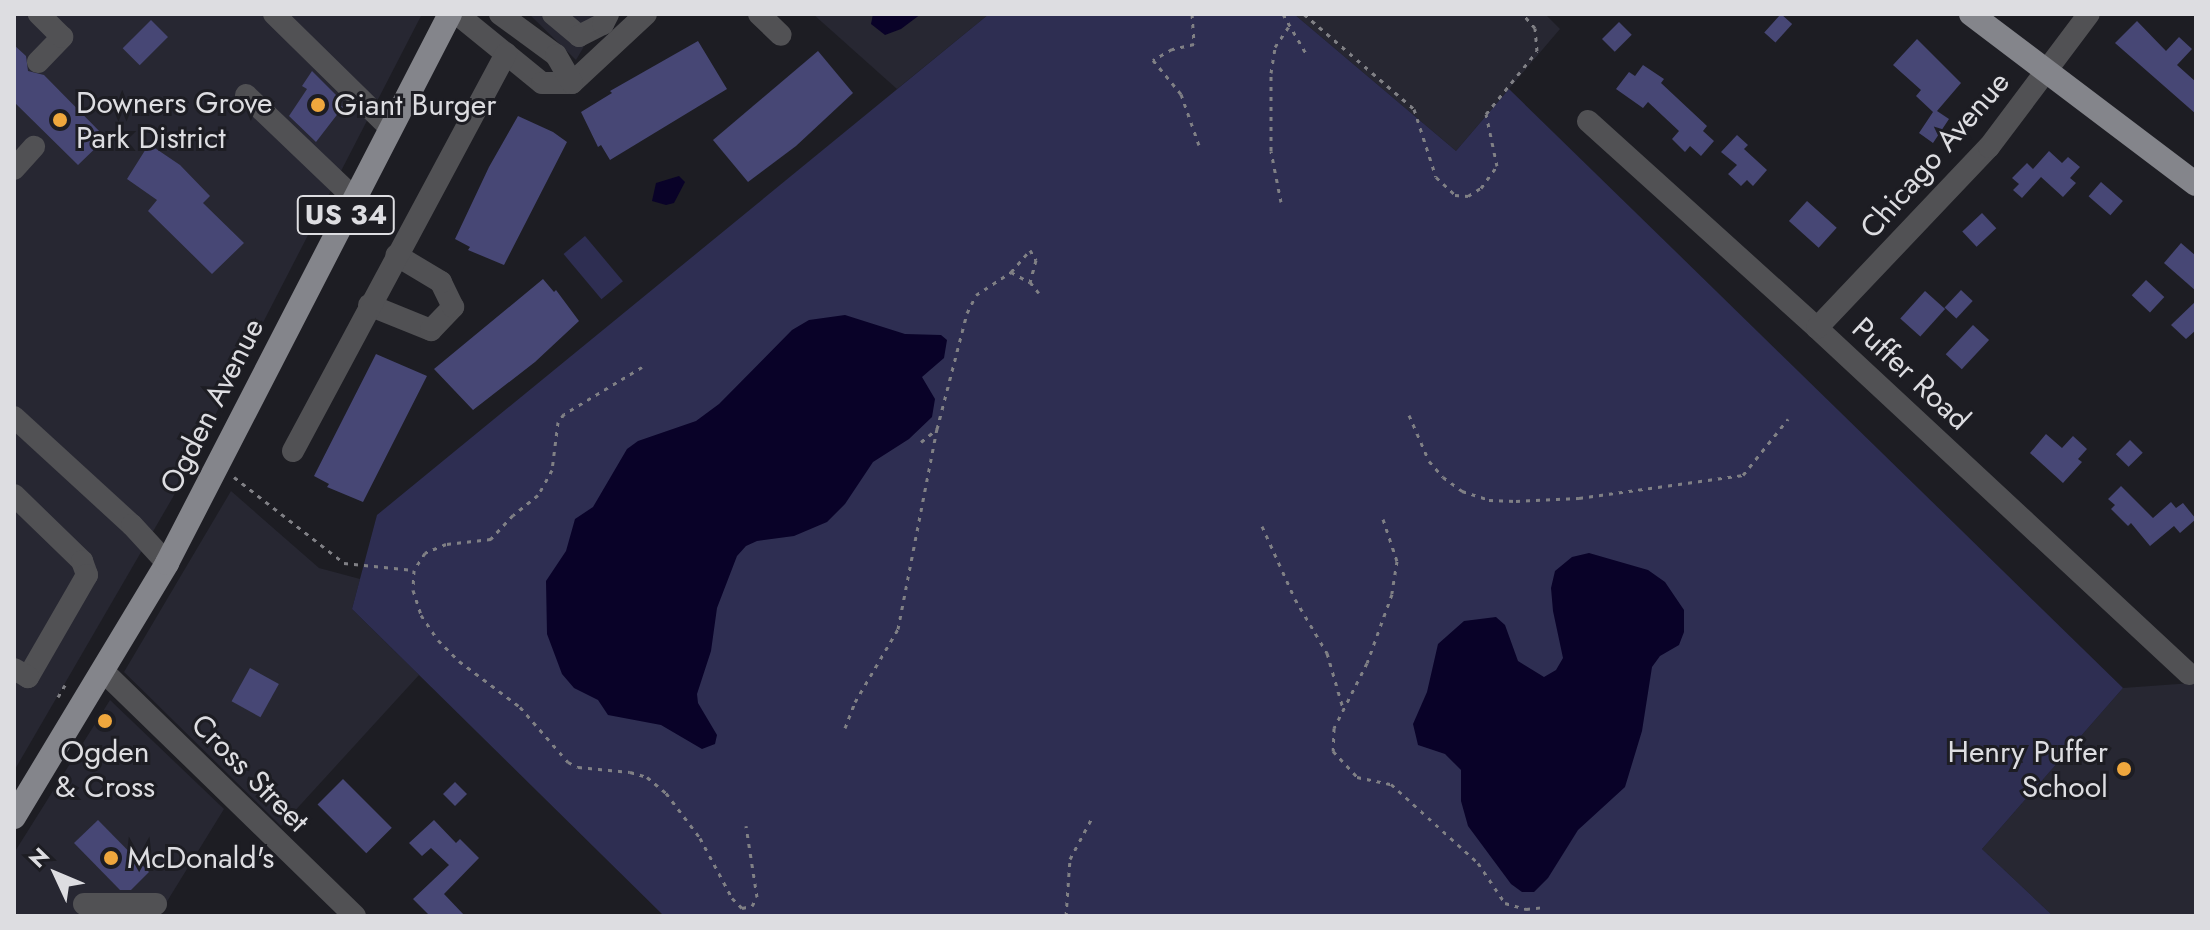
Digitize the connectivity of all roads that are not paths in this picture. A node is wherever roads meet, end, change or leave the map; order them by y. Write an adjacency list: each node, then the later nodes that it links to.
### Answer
1 (39, 14): 15 (street)
2 (274, 14): 21 (street)
3 (450, 14): 21 (main road, Ogden Avenue / US 34)
4 (457, 14): 14 (street)
5 (500, 14): 13 (street)
6 (553, 14): 7 (street)
7 (608, 14)
8 (646, 14): 18 (street)
9 (759, 14): 12 (street)
10 (1971, 14): 16 (main road)
11 (2089, 14): 16 (street, Chicago Avenue)
12 (781, 35)
13 (542, 45): 17 (street); 18 (street)
14 (506, 54): 17 (street); 26 (street)
15 (38, 62)
16 (2048, 68): 24 (main road); 28 (street, Chicago Avenue)
17 (524, 69): 18 (street)
18 (572, 83)
19 (246, 95): 25 (street)
20 (1588, 121): 28 (street, Puffer Road)
21 (391, 129): 25 (main road, Ogden Avenue / US 34)
22 (34, 147): 23 (street)
23 (14, 169)
24 (2196, 184)
25 (355, 199): 32 (main road, Ogden Avenue / US 34)
26 (396, 255): 27 (street); 27 (street)
27 (369, 305): 30 (street)
28 (1817, 328): 35 (street, Puffer Road)
29 (14, 417): 32 (street)
30 (293, 451)
31 (14, 495): 33 (street)
32 (167, 563): 34 (main road, Ogden Avenue / US 34)
33 (14, 669)
34 (104, 672): 36 (main road, Ogden Avenue / US 34); 39 (street, Cross Street)
35 (2189, 674)
36 (14, 817)
37 (84, 904): 38 (street)
38 (156, 904)
39 (355, 916)

